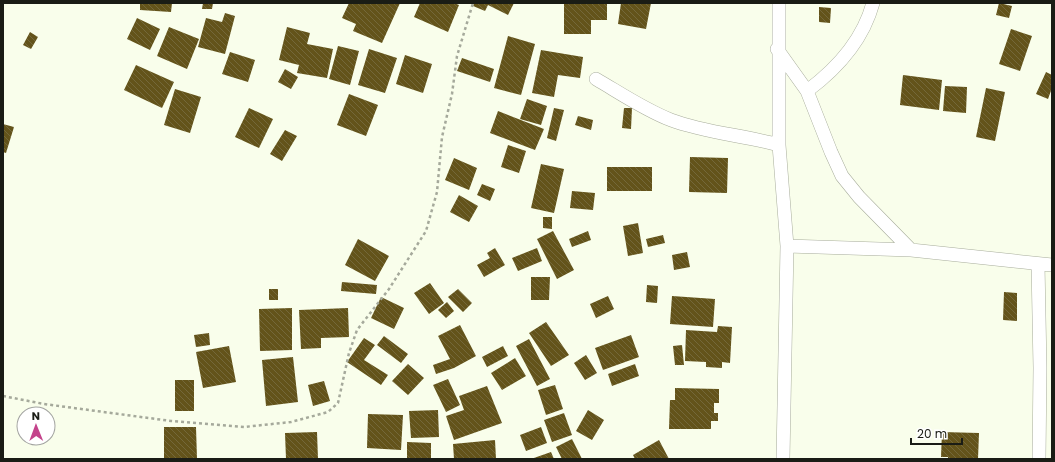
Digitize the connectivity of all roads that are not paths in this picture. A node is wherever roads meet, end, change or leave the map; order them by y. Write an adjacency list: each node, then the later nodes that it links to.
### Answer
1 (778, 3): 3 (street)
2 (873, 3): 5 (street)
3 (777, 49): 5 (street); 6 (street)
4 (596, 79): 6 (street)
5 (807, 91): 8 (street)
6 (779, 144): 7 (street)
7 (787, 246): 8 (street); 11 (street)
8 (911, 250): 9 (street)
9 (1038, 264): 10 (street); 12 (street)
10 (1052, 265)
11 (783, 459)
12 (1039, 459)

